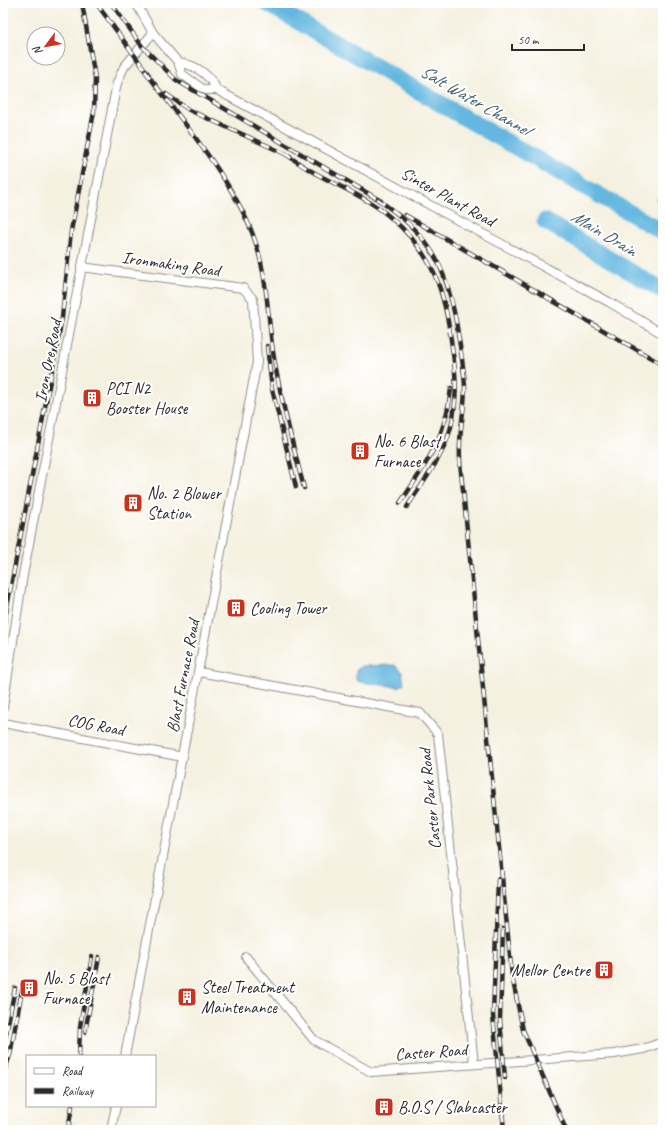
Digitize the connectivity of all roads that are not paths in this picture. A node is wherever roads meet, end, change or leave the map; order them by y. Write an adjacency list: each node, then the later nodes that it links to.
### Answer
1 (136, 3): 2 (street, Sinter Plant Road)
2 (153, 33): 3 (street, Sinter Plant Road); 5 (street, Iron Ore Road)
3 (178, 62): 4 (street, Sinter Plant Road); 4 (street, Sinter Plant Road)
4 (216, 90): 7 (street, Sinter Plant Road)
5 (81, 266): 6 (street, Ironmaking Road); 9 (street, Iron Ore Road)
6 (253, 300): 8 (street, Blast Furnace Road)
7 (663, 334)
8 (199, 672): 11 (street, Blast Furnace Road); 15 (street, Caster Park Road)
9 (3, 707)
10 (3, 723): 11 (street, COG Road)
11 (183, 757): 14 (street, Blast Furnace Road)
12 (246, 957): 15 (street, Caster Road)
13 (663, 1042): 15 (street, Caster Road)
14 (126, 1055)
15 (474, 1064)
16 (116, 1107): 17 (street)
17 (111, 1130)

